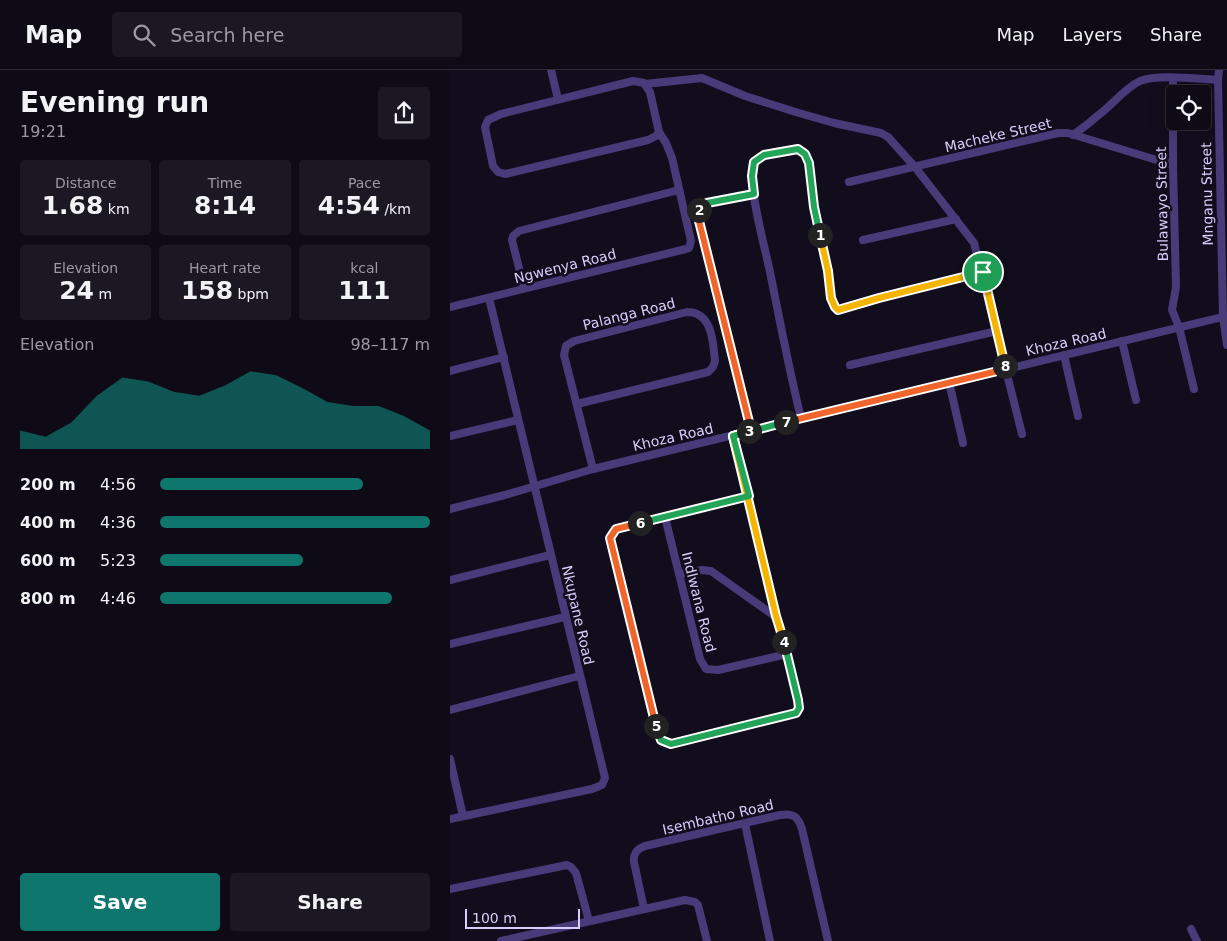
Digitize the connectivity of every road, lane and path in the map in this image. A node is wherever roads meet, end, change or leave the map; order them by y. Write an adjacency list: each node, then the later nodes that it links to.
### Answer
1 (551, 70): 6 (street)
2 (1220, 70): 4 (street, Mnganu Street)
3 (1173, 78): 4 (street); 8 (street); 9 (street, Bulawayo Street)
4 (1218, 80): 20 (street, Mnganu Street)
5 (645, 84): 6 (street); 7 (street); 10 (street)
6 (558, 99): 7 (street)
7 (659, 132): 12 (street)
8 (1073, 135): 9 (street, Macheke Street); 10 (street, Macheke Street)
9 (1173, 165): 21 (street, Bulawayo Street)
10 (915, 167): 11 (street, Macheke Street); 14 (street)
11 (849, 182)
12 (679, 190): 17 (street); 17 (street, Ngwenya Road)
13 (754, 194): 16 (street); 35 (street); 37 (street)
14 (956, 219): 15 (street); 16 (street)
15 (863, 240)
16 (983, 272): 22 (street)
17 (524, 288): 18 (street, Ngwenya Road)
18 (489, 298): 19 (street, Ngwenya Road); 26 (street, Nkupane Road)
19 (450, 308)
20 (1225, 316): 21 (street, Khoza Road); 24 (street, Mnganu Street)
21 (1179, 327): 23 (street, Khoza Road); 31 (street, Bulawayo Street)
22 (997, 331): 27 (street); 28 (street)
23 (1122, 341): 25 (street, Khoza Road); 32 (street)
24 (1227, 345)
25 (1064, 355): 28 (street, Khoza Road); 34 (street)
26 (504, 357): 29 (street); 36 (street, Nkupane Road)
27 (850, 366)
28 (1006, 369): 30 (street, Khoza Road); 38 (street)
29 (450, 371)
30 (949, 382): 35 (street, Khoza Road); 41 (street)
31 (1194, 389)
32 (1136, 400)
33 (578, 404): 33 (street, Palanga Road); 42 (street, Palanga Road)
34 (1078, 416)
35 (801, 418): 37 (street, Khoza Road)
36 (518, 420): 39 (street); 43 (street, Nkupane Road)
37 (751, 430): 40 (street, Khoza Road)
38 (1022, 434)
39 (450, 436)
40 (733, 436): 42 (street, Khoza Road); 44 (street)
41 (963, 443)
42 (593, 469): 43 (street, Khoza Road)
43 (535, 485): 45 (street, Khoza Road); 47 (street, Nkupane Road)
44 (749, 496): 46 (street); 50 (street)
45 (450, 509)
46 (665, 517): 48 (street, Indlwana Road); 53 (street)
47 (550, 556): 49 (street); 51 (street, Nkupane Road)
48 (679, 574): 50 (street); 53 (street, Indlwana Road)
49 (450, 580)
50 (776, 616): 53 (street)
51 (565, 617): 52 (street); 54 (street, Nkupane Road)
52 (450, 644)
53 (787, 654)
54 (579, 676): 55 (street); 57 (street, Nkupane Road)
55 (450, 710)
56 (450, 760): 57 (street)
57 (463, 816): 58 (street, Nkupane Road)
58 (450, 819)
59 (745, 824): 61 (street, Isembatho Road); 66 (street); 67 (street, Isembatho Road)
60 (450, 889): 62 (street)
61 (644, 909): 62 (street); 65 (street)
62 (589, 921): 64 (street)
63 (1191, 929): 68 (street)
64 (502, 941)
65 (708, 941)
66 (770, 941)
67 (828, 941)
68 (1197, 941)

